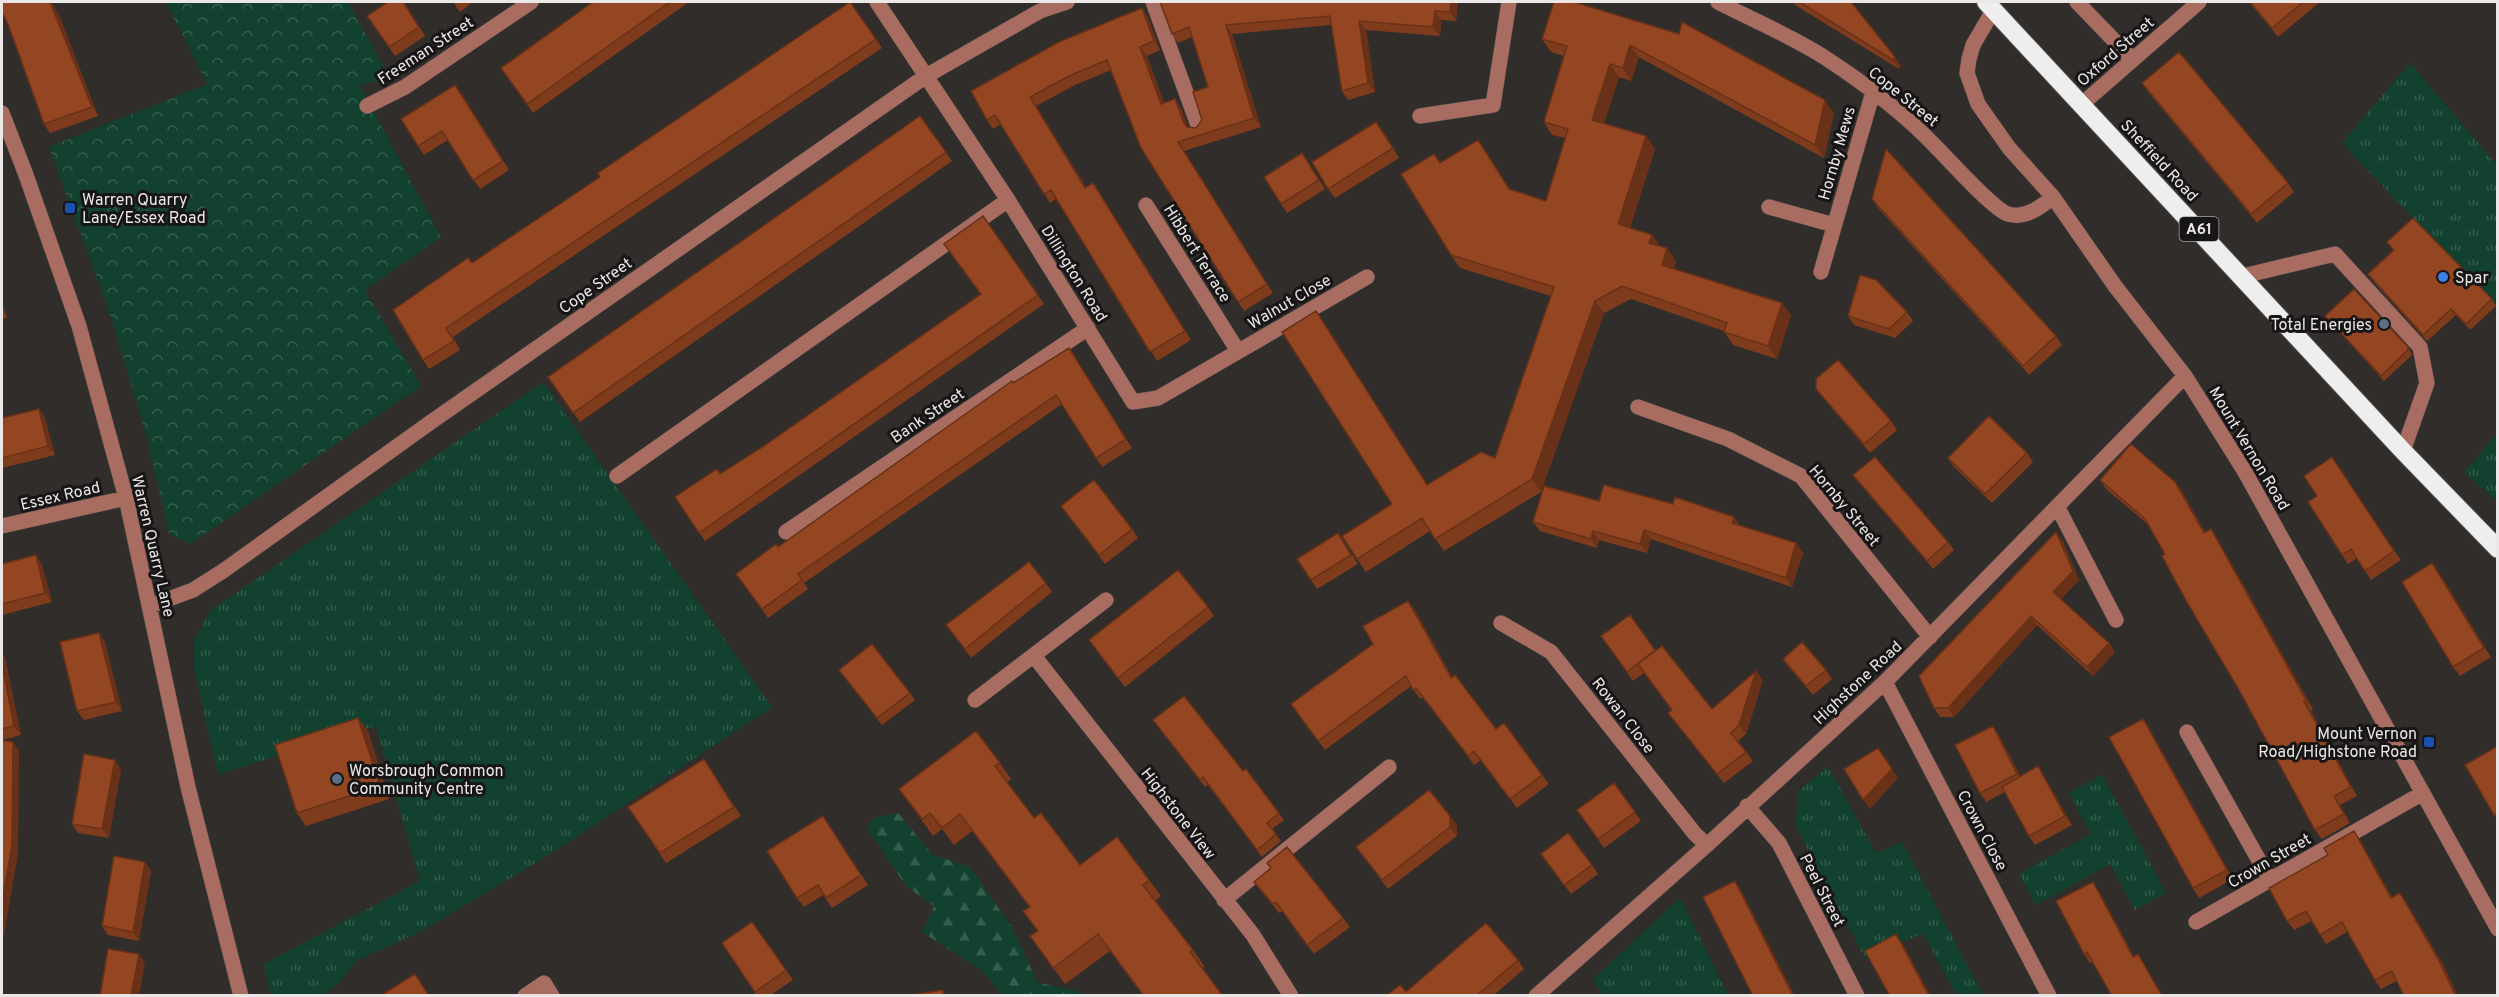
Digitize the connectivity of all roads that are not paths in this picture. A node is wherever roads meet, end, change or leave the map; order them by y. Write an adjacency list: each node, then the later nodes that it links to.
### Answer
1 (531, 2): 14 (street, Freeman Street)
2 (877, 2): 11 (street, Dillington Road)
3 (1067, 2): 11 (street, Cope Street)
4 (1153, 2): 17 (street)
5 (1509, 2): 16 (street)
6 (1718, 2): 12 (street, Cope Street)
7 (2077, 2): 10 (street)
8 (2199, 2): 10 (street, Oxford Street)
9 (1990, 5): 13 (highway, Sheffield Road / A61); 18 (street, Mount Vernon Road)
10 (2132, 59): 13 (street, Oxford Street)
11 (926, 76): 19 (street, Dillington Road); 38 (street, Cope Street)
12 (1873, 92): 18 (street, Cope Street); 22 (street, Hornby Mews)
13 (2082, 104): 24 (highway, Sheffield Road / A61)
14 (367, 106)
15 (2, 113): 32 (street, Warren Quarry Lane)
16 (1420, 116)
17 (1199, 128)
18 (2053, 197): 28 (street, Mount Vernon Road)
19 (1008, 200): 26 (street, Dillington Road); 31 (street)
20 (1146, 205): 27 (street, Hibbert Terrace)
21 (1769, 207): 22 (street, Hornby Mews)
22 (1834, 225): 23 (street, Hornby Mews)
23 (1821, 272)
24 (2243, 276): 30 (highway, Sheffield Road / A61); 30 (street)
25 (1367, 277): 27 (street, Walnut Close)
26 (1088, 328): 27 (street, Dillington Road); 35 (street, Bank Street)
27 (1233, 354)
28 (2185, 376): 33 (street, Highstone Road); 47 (street, Mount Vernon Road)
29 (1638, 406): 41 (street, Hornby Street)
30 (2403, 451): 36 (highway, A61)
31 (617, 476)
32 (126, 498): 34 (street, Essex Road); 38 (street, Warren Quarry Lane)
33 (2058, 508): 39 (street); 41 (street, Highstone Road)
34 (2, 526)
35 (786, 532)
36 (2495, 543)
37 (1106, 600): 42 (street)
38 (150, 606): 55 (street, Warren Quarry Lane)
39 (2116, 620)
40 (1501, 623): 49 (street, Rowan Close)
41 (1930, 637): 43 (street, Highstone Road)
42 (1035, 656): 44 (street); 51 (street, Highstone View)
43 (1885, 682): 48 (street, Highstone Road); 60 (street, Crown Close)
44 (975, 700)
45 (2187, 732): 50 (street)
46 (1389, 767): 51 (street)
47 (2423, 793): 50 (street, Crown Street); 53 (street, Mount Vernon Road)
48 (1747, 806): 49 (street, Highstone Road); 59 (street, Peel Street)
49 (1707, 845): 58 (street, Highstone Road)
50 (2270, 880): 52 (street, Crown Street)
51 (1224, 900): 57 (street, Highstone View)
52 (2196, 922)
53 (2498, 929)
54 (548, 989): 56 (street)
55 (241, 996)
56 (525, 996)
57 (1291, 996)
58 (1536, 996)
59 (1857, 996)
60 (2049, 996)

